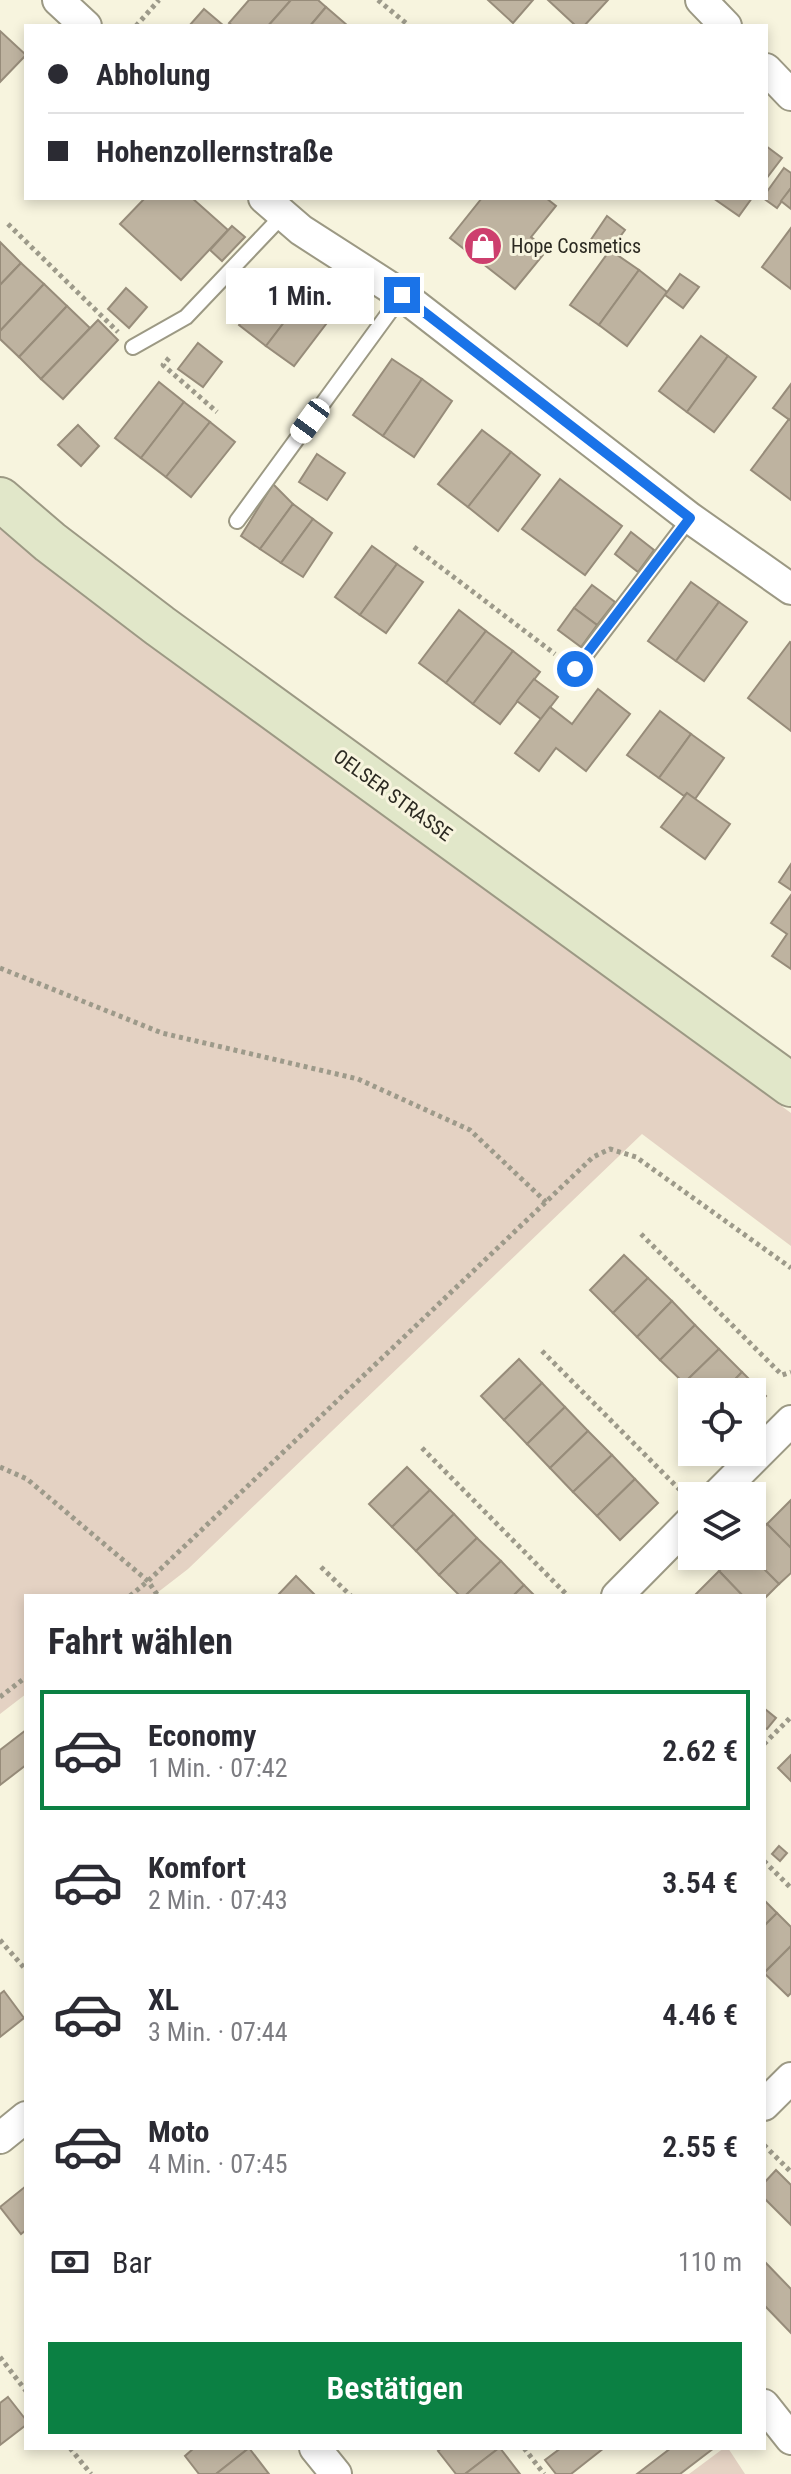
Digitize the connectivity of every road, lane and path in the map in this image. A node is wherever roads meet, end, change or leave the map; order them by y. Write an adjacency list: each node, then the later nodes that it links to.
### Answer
1 (58, 0): 5 (street)
2 (159, 0): 6 (path)
3 (378, 0): 7 (path)
4 (701, 0): 8 (street)
5 (84, 24)
6 (138, 24)
7 (407, 24)
8 (724, 24)
9 (768, 71): 10 (street)
10 (791, 95)
11 (273, 207): 13 (street); 14 (lane)
12 (8, 224): 14 (path)
13 (402, 295): 18 (street); 19 (lane)
14 (133, 347)
15 (170, 356): 16 (path)
16 (217, 412)
17 (0, 499): 24 (main road, OELSER STRASSE)
18 (690, 518): 21 (street); 22 (lane)
19 (237, 521)
20 (414, 547): 22 (path)
21 (791, 589)
22 (575, 669)
23 (0, 968): 25 (path)
24 (791, 1085)
25 (546, 1202): 27 (path); 37 (path)
26 (641, 1234): 29 (path)
27 (791, 1268)
28 (542, 1351): 34 (path)
29 (791, 1372)
30 (791, 1421): 33 (street)
31 (422, 1448): 41 (path)
32 (1, 1470): 37 (path)
33 (730, 1482)
34 (678, 1487)
35 (678, 1534): 42 (street)
36 (321, 1567): 40 (path)
37 (148, 1581): 38 (path); 39 (path)
38 (132, 1594)
39 (157, 1594)
40 (349, 1594)
41 (566, 1594)
42 (619, 1594)
43 (24, 1679): 44 (path)
44 (0, 1697)
45 (791, 1717): 46 (path)
46 (766, 1742)
47 (766, 1863): 48 (path)
48 (791, 1888)
49 (0, 1940): 50 (path)
50 (24, 1968)
51 (791, 2078): 52 (street)
52 (766, 2103)
53 (24, 2119): 54 (street)
54 (0, 2138)
55 (766, 2147): 56 (path)
56 (791, 2172)
57 (0, 2357): 58 (path)
58 (24, 2388)
59 (766, 2408): 60 (street)
60 (791, 2439)
61 (72, 2450): 64 (path)
62 (317, 2450): 65 (street)
63 (526, 2450): 66 (path)
64 (91, 2474)
65 (336, 2474)
66 (544, 2474)

